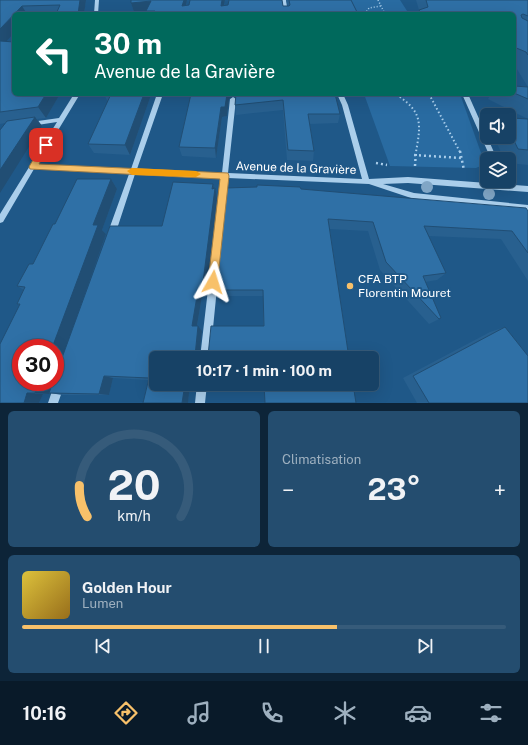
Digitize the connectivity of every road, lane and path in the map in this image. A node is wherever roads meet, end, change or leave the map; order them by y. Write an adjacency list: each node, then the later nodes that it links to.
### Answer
1 (97, 0): 5 (street)
2 (284, 0): 6 (street)
3 (378, 0): 4 (path)
4 (381, 6): 7 (path); 8 (path)
5 (96, 12)
6 (286, 12)
7 (366, 12)
8 (384, 12)
9 (76, 96): 16 (street)
10 (159, 96): 25 (street)
11 (341, 96): 21 (street)
12 (399, 96): 19 (path)
13 (430, 96): 20 (path)
14 (466, 96): 18 (street)
15 (233, 99): 27 (street)
16 (60, 120): 17 (street); 22 (street)
17 (23, 125)
18 (491, 152)
19 (414, 155): 20 (path); 24 (path)
20 (461, 158): 26 (path)
21 (361, 163): 23 (path); 28 (street)
22 (33, 167): 25 (street, Avenue de la Gravière); 35 (street)
23 (394, 168)
24 (415, 169)
25 (133, 171): 27 (street, Avenue de la Gravière); 36 (street)
26 (464, 172)
27 (225, 176): 28 (street, Avenue de la Gravière); 37 (street)
28 (366, 182): 29 (street); 32 (street)
29 (480, 183)
30 (516, 186): 31 (street)
31 (528, 189)
32 (512, 206): 33 (street); 34 (street)
33 (528, 208)
34 (520, 217)
35 (0, 220)
36 (107, 247)
37 (206, 351)
38 (57, 391): 40 (street)
39 (201, 391): 41 (street)
40 (53, 403)
41 (200, 403)

